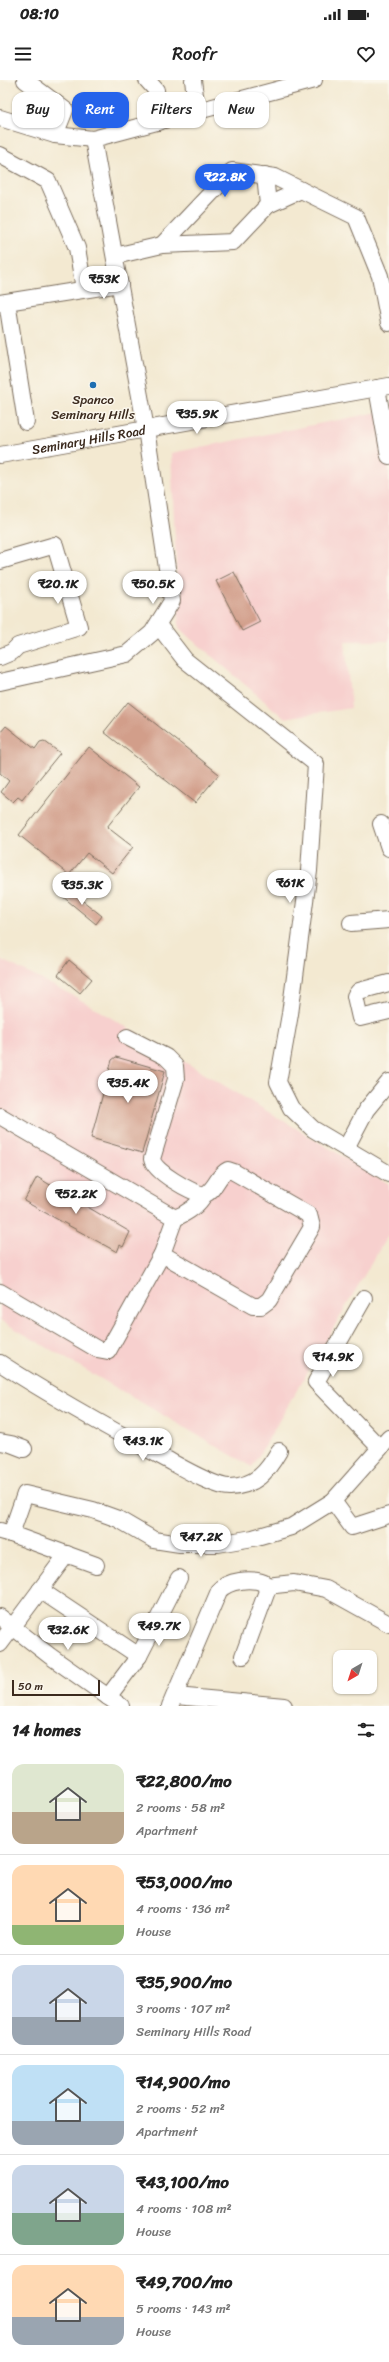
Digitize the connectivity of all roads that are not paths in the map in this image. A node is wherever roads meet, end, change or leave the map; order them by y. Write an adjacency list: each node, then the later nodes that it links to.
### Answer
1 (25, 80): 10 (street)
2 (147, 80): 5 (street)
3 (193, 80): 6 (street)
4 (314, 80): 7 (street)
5 (156, 92)
6 (195, 92)
7 (206, 109)
8 (0, 118): 10 (street)
9 (137, 128): 11 (street)
10 (54, 135): 11 (street)
11 (93, 139): 17 (street)
12 (0, 155): 19 (street)
13 (265, 176): 14 (street); 15 (street); 16 (street)
14 (302, 190): 15 (street); 21 (street)
15 (268, 205): 16 (street)
16 (162, 245): 17 (street)
17 (115, 256): 18 (street)
18 (120, 284): 19 (street); 24 (street)
19 (84, 289): 20 (street)
20 (3, 303): 23 (street)
21 (389, 323)
22 (383, 387): 24 (street, Seminary Hills Road); 26 (street)
23 (26, 422)
24 (146, 429): 25 (street, Seminary Hills Road); 28 (street)
25 (0, 455)
26 (389, 456)
27 (0, 561): 29 (street)
28 (158, 625): 30 (street); 40 (street)
29 (0, 657)
30 (0, 682)
31 (381, 824): 32 (street)
32 (389, 848)
33 (389, 920): 34 (street)
34 (351, 923)
35 (389, 983): 36 (street)
36 (389, 1011)
37 (127, 1037): 42 (street)
38 (389, 1082): 40 (street)
39 (0, 1116): 43 (street)
40 (346, 1148): 41 (street)
41 (389, 1174)
42 (204, 1195): 43 (street); 44 (street)
43 (175, 1218): 44 (street)
44 (162, 1254): 45 (street)
45 (0, 1292)
46 (364, 1298): 49 (street)
47 (0, 1363): 51 (street)
48 (0, 1442): 50 (street)
49 (384, 1443): 52 (street)
50 (24, 1449)
51 (279, 1451)
52 (333, 1501): 53 (street); 54 (street)
53 (389, 1515)
54 (5, 1533): 55 (street)
55 (67, 1554): 56 (street); 59 (street)
56 (96, 1564)
57 (179, 1578): 63 (street)
58 (266, 1586): 61 (street); 64 (street); 66 (street)
59 (40, 1590): 60 (street); 63 (street)
60 (6, 1622): 62 (street); 65 (street)
61 (389, 1624)
62 (0, 1644)
63 (139, 1656): 65 (street)
64 (243, 1656)
65 (108, 1697): 68 (street)
66 (173, 1701): 67 (street)
67 (256, 1704): 69 (street)
68 (121, 1706)
69 (284, 1706)

